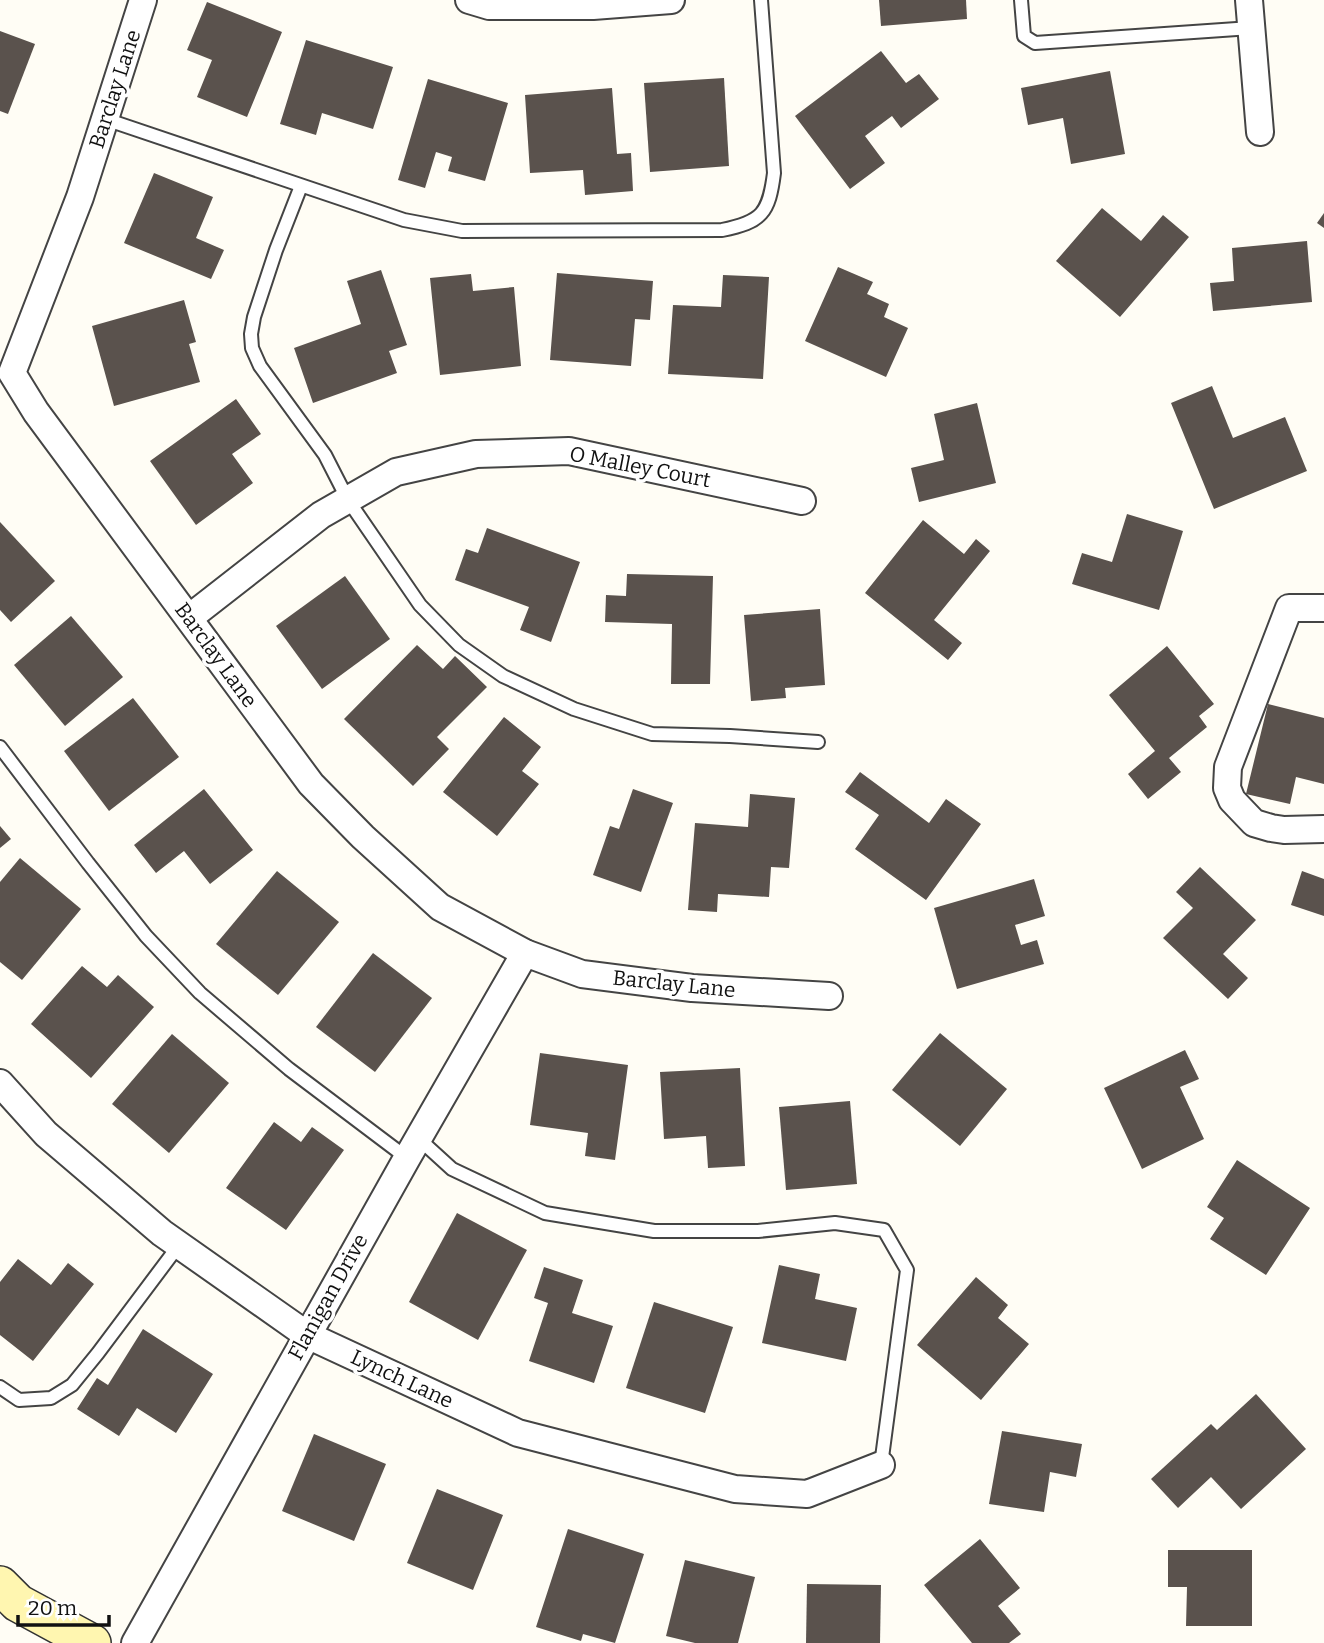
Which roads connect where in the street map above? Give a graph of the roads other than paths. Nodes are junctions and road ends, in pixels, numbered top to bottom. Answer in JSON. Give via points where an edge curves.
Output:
{"nodes":[{"id":1,"x":143,"y":0,"type":"edge"},
{"id":2,"x":469,"y":0,"type":"edge"},
{"id":3,"x":671,"y":0,"type":"edge"},
{"id":4,"x":761,"y":0,"type":"edge"},
{"id":5,"x":1021,"y":0,"type":"edge"},
{"id":6,"x":1249,"y":0,"type":"edge"},
{"id":7,"x":1251,"y":28,"type":"junction"},
{"id":8,"x":105,"y":119,"type":"junction"},
{"id":9,"x":1260,"y":132,"type":"dead end"},
{"id":10,"x":301,"y":186,"type":"junction"},
{"id":11,"x":348,"y":500,"type":"junction"},
{"id":12,"x":802,"y":501,"type":"dead end"},
{"id":13,"x":1324,"y":608,"type":"edge"},
{"id":14,"x":189,"y":618,"type":"junction"},
{"id":15,"x":818,"y":742,"type":"dead end"},
{"id":16,"x":0,"y":747,"type":"edge"},
{"id":17,"x":1324,"y":829,"type":"edge"},
{"id":18,"x":525,"y":953,"type":"junction"},
{"id":19,"x":830,"y":996,"type":"dead end"},
{"id":20,"x":0,"y":1083,"type":"edge"},
{"id":21,"x":413,"y":1148,"type":"junction"},
{"id":22,"x":179,"y":1245,"type":"junction"},
{"id":23,"x":307,"y":1335,"type":"junction"},
{"id":24,"x":0,"y":1387,"type":"edge"},
{"id":25,"x":881,"y":1465,"type":"joint"},
{"id":26,"x":0,"y":1585,"type":"edge"},
{"id":27,"x":92,"y":1643,"type":"edge"},
{"id":28,"x":135,"y":1643,"type":"edge"}],
"edges":[{"from":1,"to":8,"type":"street","name":"Barclay Lane"},
{"from":2,"to":3,"type":"street","via":[[489,6],[593,6]]},
{"from":4,"to":10,"type":"lane","via":[[774,173],[767,207],[743,225],[722,230],[462,231],[404,220]]},
{"from":5,"to":7,"type":"lane","via":[[1024,36],[1035,43]]},
{"from":6,"to":7,"type":"street"},
{"from":7,"to":9,"type":"street"},
{"from":8,"to":10,"type":"lane"},
{"from":8,"to":14,"type":"street","name":"Barclay Lane","via":[[12,373]]},
{"from":10,"to":11,"type":"lane","via":[[254,317],[252,348],[260,366],[325,455]]},
{"from":11,"to":12,"type":"street","name":"O Malley Court","via":[[396,472],[476,454],[569,451]]},
{"from":11,"to":14,"type":"street","name":"O Malley Court","via":[[321,515]]},
{"from":11,"to":15,"type":"lane","via":[[420,605],[459,645],[503,676],[574,709],[652,734]]},
{"from":13,"to":17,"type":"street","via":[[1289,608],[1228,767],[1227,788],[1254,823],[1283,830]]},
{"from":14,"to":18,"type":"street","name":"Barclay Lane","via":[[311,784],[363,837],[440,907]]},
{"from":16,"to":21,"type":"lane","via":[[146,936],[200,993],[289,1069]]},
{"from":18,"to":19,"type":"street","name":"Barclay Lane","via":[[582,974],[692,988]]},
{"from":18,"to":21,"type":"street","name":"Flanigan Drive"},
{"from":20,"to":22,"type":"street","name":"Lynch Lane","via":[[46,1135]]},
{"from":21,"to":23,"type":"street","name":"Flanigan Drive"},
{"from":21,"to":25,"type":"lane","via":[[545,1213],[654,1231],[758,1231],[835,1223],[884,1230],[907,1270]]},
{"from":22,"to":23,"type":"street","name":"Lynch Lane"},
{"from":22,"to":24,"type":"lane","via":[[72,1385],[51,1398],[19,1400]]},
{"from":23,"to":25,"type":"street","name":"Lynch Lane","via":[[518,1433],[734,1489],[807,1494]]},
{"from":23,"to":28,"type":"street","name":"Flanigan Drive"},
{"from":26,"to":27,"type":"main road","via":[[18,1603]]}]}
